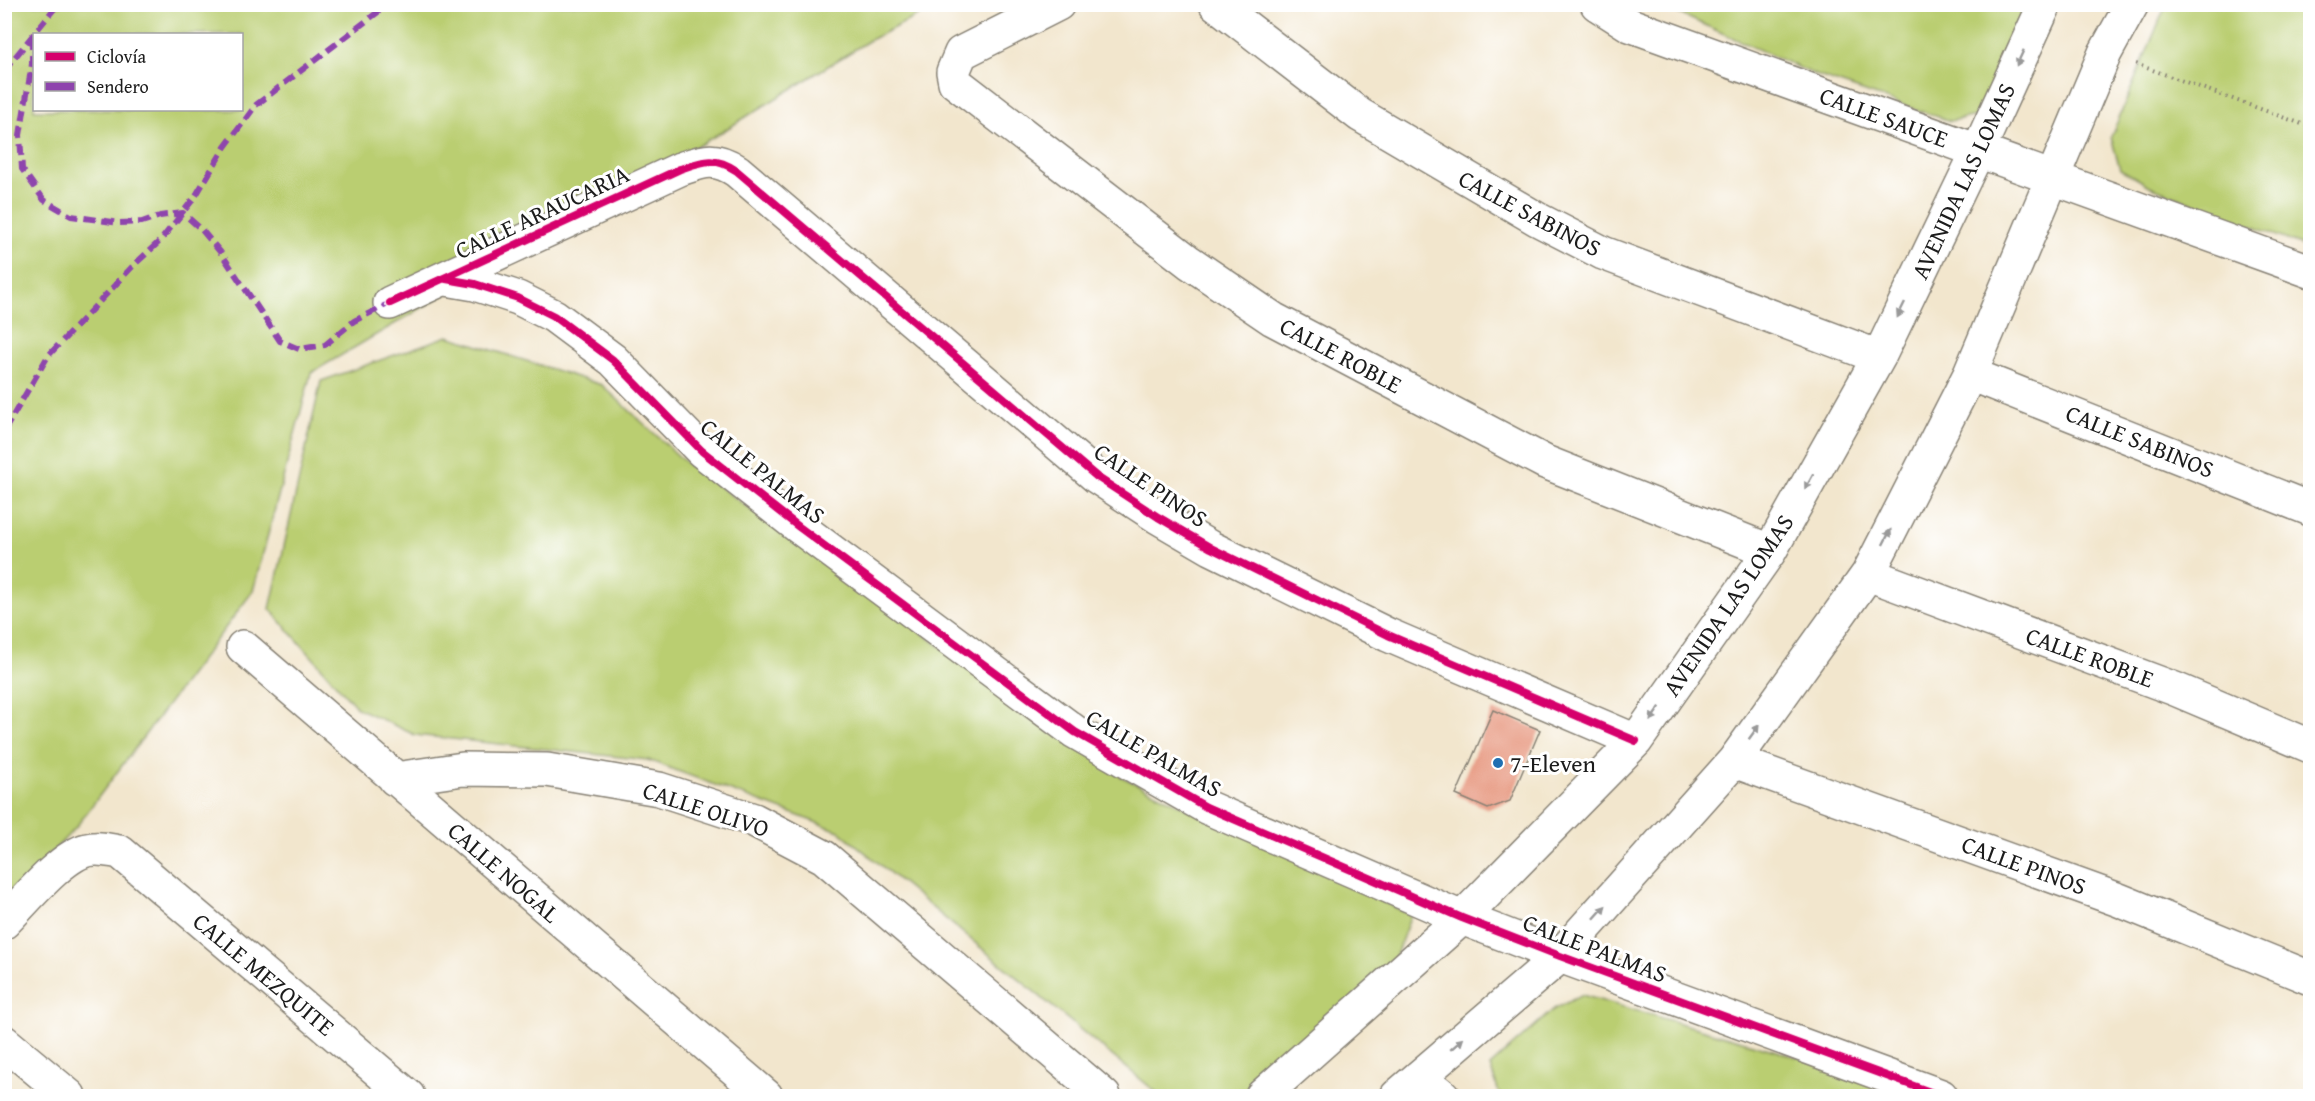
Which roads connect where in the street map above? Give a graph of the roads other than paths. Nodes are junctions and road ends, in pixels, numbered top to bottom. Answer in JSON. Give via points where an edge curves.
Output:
{"nodes":[{"id":1,"x":1058,"y":4,"type":"edge"},
{"id":2,"x":1216,"y":4,"type":"edge"},
{"id":3,"x":1597,"y":4,"type":"edge"},
{"id":4,"x":2045,"y":4,"type":"edge"},
{"id":5,"x":2132,"y":4,"type":"edge"},
{"id":6,"x":1978,"y":151,"type":"junction"},
{"id":7,"x":711,"y":160,"type":"joint"},
{"id":8,"x":2052,"y":176,"type":"junction"},
{"id":9,"x":2310,"y":271,"type":"edge"},
{"id":10,"x":446,"y":279,"type":"junction"},
{"id":11,"x":390,"y":303,"type":"dead end"},
{"id":12,"x":1879,"y":357,"type":"junction"},
{"id":13,"x":1971,"y":374,"type":"junction"},
{"id":14,"x":2310,"y":509,"type":"edge"},
{"id":15,"x":1770,"y":551,"type":"junction"},
{"id":16,"x":1868,"y":574,"type":"junction"},
{"id":17,"x":243,"y":647,"type":"dead end"},
{"id":18,"x":1636,"y":741,"type":"junction"},
{"id":19,"x":2310,"y":746,"type":"edge"},
{"id":20,"x":1734,"y":760,"type":"junction"},
{"id":21,"x":395,"y":779,"type":"junction"},
{"id":22,"x":1462,"y":918,"type":"junction"},
{"id":23,"x":4,"y":922,"type":"edge"},
{"id":24,"x":1560,"y":956,"type":"junction"},
{"id":25,"x":2310,"y":978,"type":"edge"},
{"id":26,"x":4,"y":1042,"type":"edge"},
{"id":27,"x":1420,"y":1090,"type":"edge"},
{"id":28,"x":69,"y":1096,"type":"edge"},
{"id":29,"x":408,"y":1096,"type":"edge"},
{"id":30,"x":766,"y":1096,"type":"edge"},
{"id":31,"x":1104,"y":1096,"type":"edge"},
{"id":32,"x":1262,"y":1096,"type":"edge"},
{"id":33,"x":1941,"y":1096,"type":"edge"}],
"edges":[{"from":1,"to":15,"type":"street","name":"CALLE ROBLE","via":[[961,53],[953,72],[955,82],[1189,262],[1272,319],[1545,462]]},
{"from":2,"to":12,"type":"street","name":"CALLE SABINOS","via":[[1360,115],[1537,219],[1603,253]]},
{"from":3,"to":6,"type":"street","name":"CALLE SAUCE","via":[[1630,25]]},
{"from":4,"to":6,"type":"street","name":"AVENIDA LAS LOMAS","one_way":true},
{"from":5,"to":8,"type":"street","via":[[2105,53]]},
{"from":6,"to":8,"type":"street","name":"CALLE SAUCE"},
{"from":6,"to":12,"type":"street","name":"AVENIDA LAS LOMAS","one_way":true},
{"from":7,"to":10,"type":"street","name":"CALLE ARAUCARIA","via":[[680,169]]},
{"from":7,"to":18,"type":"street","name":"CALLE PINOS","via":[[737,171],[1097,477],[1158,517],[1211,548],[1388,635]]},
{"from":8,"to":9,"type":"street","name":"CALLE SAUCE"},
{"from":8,"to":13,"type":"street"},
{"from":10,"to":11,"type":"street","name":"CALLE ARAUCARIA"},
{"from":10,"to":22,"type":"street","name":"CALLE PALMAS","via":[[518,298],[584,337],[613,360],[702,451],[1075,732],[1206,807]]},
{"from":12,"to":15,"type":"street","name":"AVENIDA LAS LOMAS","one_way":true},
{"from":13,"to":14,"type":"street","name":"CALLE SABINOS"},
{"from":16,"to":13,"type":"street","one_way":true},
{"from":15,"to":18,"type":"street","name":"AVENIDA LAS LOMAS","one_way":true},
{"from":16,"to":19,"type":"street","name":"CALLE ROBLE","via":[[2175,689]]},
{"from":20,"to":16,"type":"street","one_way":true},
{"from":17,"to":21,"type":"street","name":"CALLE NOGAL"},
{"from":18,"to":22,"type":"street","name":"AVENIDA LAS LOMAS"},
{"from":24,"to":20,"type":"street","one_way":true},
{"from":20,"to":25,"type":"street","name":"CALLE PINOS","via":[[2119,900]]},
{"from":21,"to":30,"type":"street","name":"CALLE NOGAL"},
{"from":21,"to":31,"type":"street","name":"CALLE OLIVO","via":[[463,769],[547,770],[659,789],[754,820],[824,857]]},
{"from":22,"to":24,"type":"street","name":"CALLE PALMAS"},
{"from":22,"to":32,"type":"street","name":"AVENIDA LAS LOMAS"},
{"from":23,"to":29,"type":"street","name":"CALLE MEZQUITE","via":[[69,858],[101,848],[120,852]]},
{"from":27,"to":24,"type":"street","one_way":true},
{"from":24,"to":33,"type":"street","name":"CALLE PALMAS"},
{"from":26,"to":28,"type":"street"}]}
